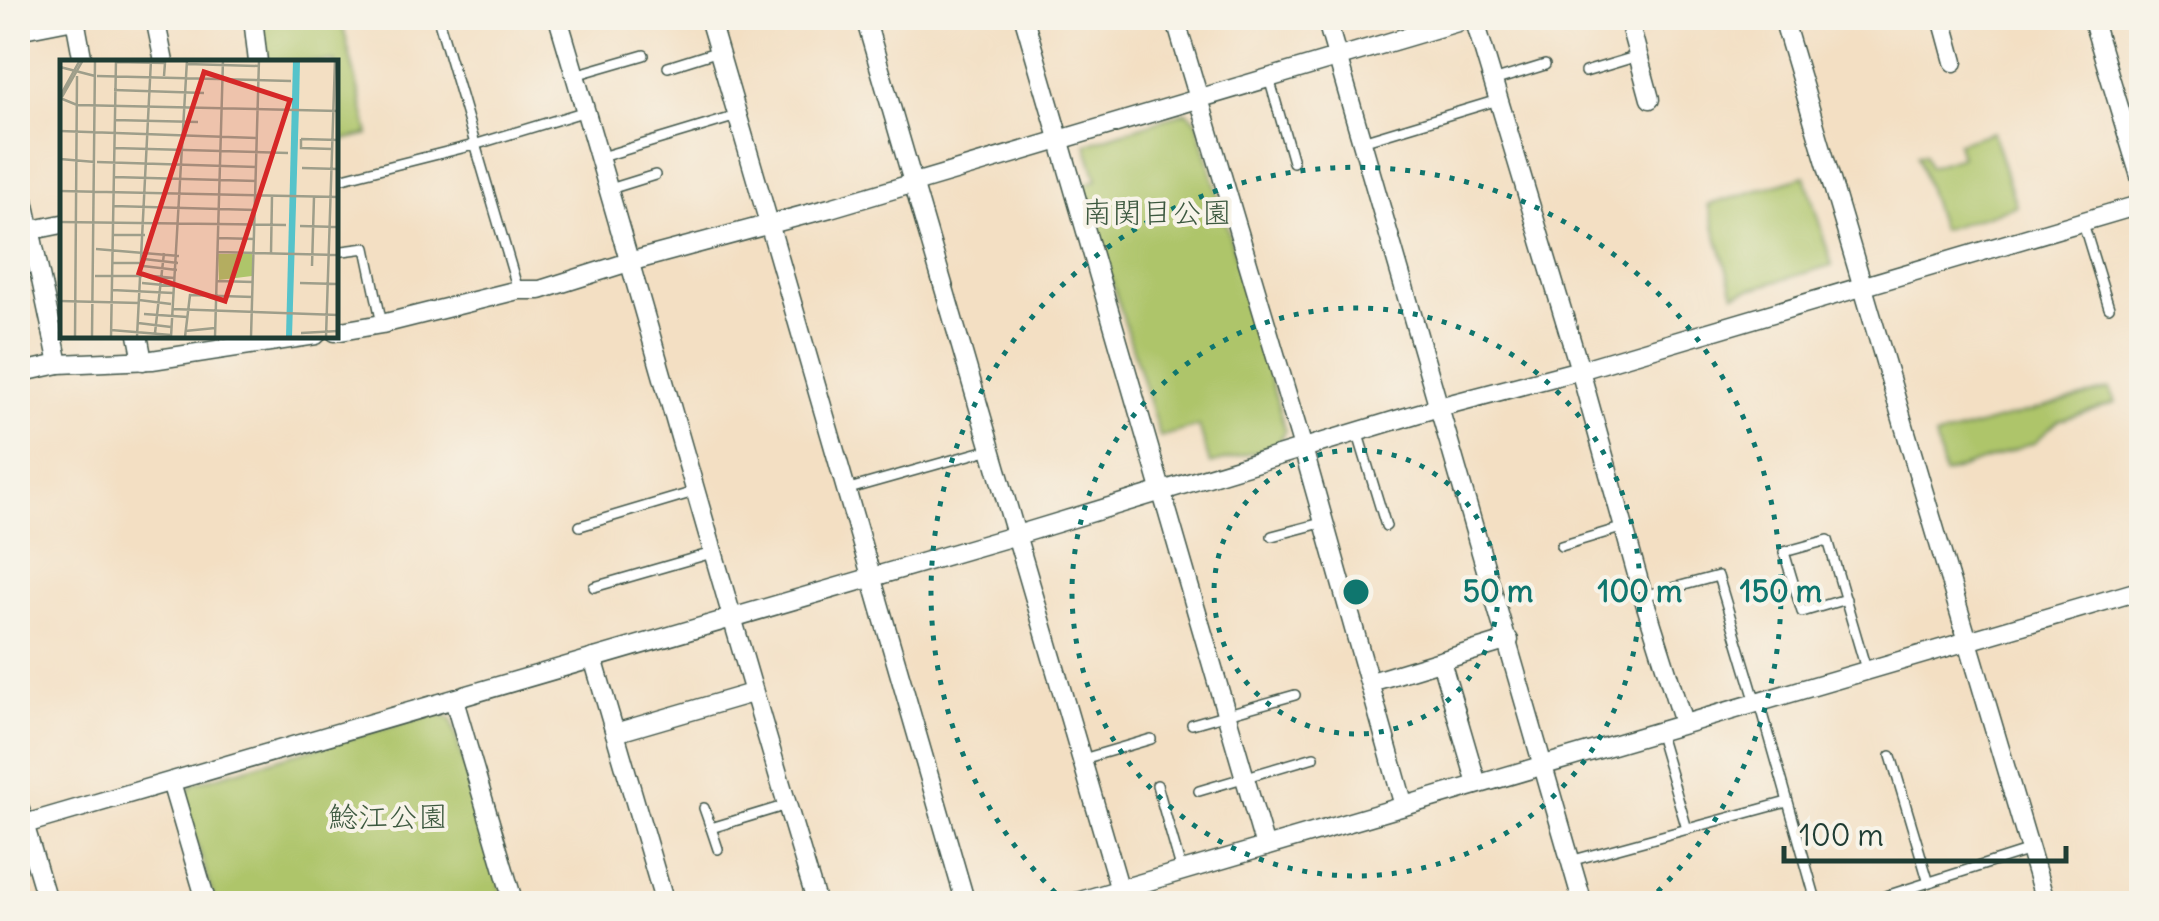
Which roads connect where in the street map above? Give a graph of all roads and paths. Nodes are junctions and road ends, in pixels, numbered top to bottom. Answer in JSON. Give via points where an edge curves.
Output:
{"nodes":[{"id":1,"x":77,"y":18,"type":"edge"},
{"id":2,"x":154,"y":18,"type":"edge"},
{"id":3,"x":253,"y":18,"type":"edge"},
{"id":4,"x":438,"y":18,"type":"edge"},
{"id":5,"x":558,"y":18,"type":"edge"},
{"id":6,"x":709,"y":18,"type":"edge"},
{"id":7,"x":865,"y":18,"type":"edge"},
{"id":8,"x":1024,"y":18,"type":"edge"},
{"id":9,"x":1176,"y":18,"type":"edge"},
{"id":10,"x":1326,"y":18,"type":"edge"},
{"id":11,"x":1472,"y":18,"type":"edge"},
{"id":12,"x":1628,"y":18,"type":"edge"},
{"id":13,"x":1784,"y":18,"type":"edge"},
{"id":14,"x":1942,"y":18,"type":"edge"},
{"id":15,"x":2092,"y":18,"type":"edge"},
{"id":16,"x":18,"y":30,"type":"edge"},
{"id":17,"x":719,"y":51,"type":"junction"},
{"id":18,"x":644,"y":55,"type":"dead end"},
{"id":19,"x":1638,"y":56,"type":"junction"},
{"id":20,"x":1338,"y":57,"type":"junction"},
{"id":21,"x":84,"y":60,"type":"edge"},
{"id":22,"x":164,"y":60,"type":"edge"},
{"id":23,"x":258,"y":60,"type":"edge"},
{"id":24,"x":1954,"y":62,"type":"dead end"},
{"id":25,"x":1545,"y":64,"type":"dead end"},
{"id":26,"x":668,"y":67,"type":"dead end"},
{"id":27,"x":1586,"y":72,"type":"dead end"},
{"id":28,"x":575,"y":75,"type":"junction"},
{"id":29,"x":1268,"y":78,"type":"junction"},
{"id":30,"x":1493,"y":81,"type":"junction"},
{"id":31,"x":1199,"y":99,"type":"junction"},
{"id":32,"x":1650,"y":99,"type":"dead end"},
{"id":33,"x":1498,"y":100,"type":"junction"},
{"id":34,"x":586,"y":112,"type":"junction"},
{"id":35,"x":739,"y":115,"type":"junction"},
{"id":36,"x":1060,"y":139,"type":"junction"},
{"id":37,"x":1362,"y":141,"type":"junction"},
{"id":38,"x":474,"y":144,"type":"junction"},
{"id":39,"x":601,"y":157,"type":"junction"},
{"id":40,"x":1293,"y":162,"type":"dead end"},
{"id":41,"x":18,"y":172,"type":"edge"},
{"id":42,"x":655,"y":175,"type":"dead end"},
{"id":43,"x":338,"y":179,"type":"edge"},
{"id":44,"x":2142,"y":183,"type":"edge"},
{"id":45,"x":913,"y":184,"type":"junction"},
{"id":46,"x":610,"y":189,"type":"junction"},
{"id":47,"x":2142,"y":204,"type":"edge"},
{"id":48,"x":2083,"y":223,"type":"junction"},
{"id":49,"x":60,"y":224,"type":"edge"},
{"id":50,"x":767,"y":226,"type":"junction"},
{"id":51,"x":23,"y":232,"type":"edge"},
{"id":52,"x":364,"y":235,"type":"dead end"},
{"id":53,"x":366,"y":248,"type":"junction"},
{"id":54,"x":338,"y":252,"type":"edge"},
{"id":55,"x":629,"y":262,"type":"junction"},
{"id":56,"x":1862,"y":285,"type":"junction"},
{"id":57,"x":518,"y":290,"type":"junction"},
{"id":58,"x":2108,"y":308,"type":"dead end"},
{"id":59,"x":382,"y":324,"type":"junction"},
{"id":60,"x":338,"y":331,"type":"edge"},
{"id":61,"x":139,"y":338,"type":"edge"},
{"id":62,"x":277,"y":338,"type":"edge"},
{"id":63,"x":223,"y":342,"type":"edge"},
{"id":64,"x":143,"y":361,"type":"junction"},
{"id":65,"x":59,"y":364,"type":"junction"},
{"id":66,"x":1580,"y":370,"type":"junction"},
{"id":67,"x":18,"y":373,"type":"edge"},
{"id":68,"x":1439,"y":406,"type":"junction"},
{"id":69,"x":1357,"y":432,"type":"junction"},
{"id":70,"x":992,"y":448,"type":"junction"},
{"id":71,"x":1304,"y":448,"type":"junction"},
{"id":72,"x":849,"y":490,"type":"junction"},
{"id":73,"x":1161,"y":491,"type":"junction"},
{"id":74,"x":694,"y":492,"type":"junction"},
{"id":75,"x":1325,"y":522,"type":"junction"},
{"id":76,"x":580,"y":526,"type":"dead end"},
{"id":77,"x":1386,"y":526,"type":"dead end"},
{"id":78,"x":1624,"y":527,"type":"junction"},
{"id":79,"x":1016,"y":534,"type":"junction"},
{"id":80,"x":1272,"y":536,"type":"dead end"},
{"id":81,"x":1561,"y":546,"type":"dead end"},
{"id":82,"x":712,"y":553,"type":"junction"},
{"id":83,"x":873,"y":574,"type":"junction"},
{"id":84,"x":594,"y":588,"type":"dead end"},
{"id":85,"x":2142,"y":590,"type":"edge"},
{"id":86,"x":1643,"y":596,"type":"junction"},
{"id":87,"x":1846,"y":599,"type":"junction"},
{"id":88,"x":731,"y":617,"type":"junction"},
{"id":89,"x":1509,"y":640,"type":"junction"},
{"id":90,"x":1968,"y":641,"type":"junction"},
{"id":91,"x":593,"y":658,"type":"junction"},
{"id":92,"x":1441,"y":661,"type":"junction"},
{"id":93,"x":1866,"y":669,"type":"junction"},
{"id":94,"x":1371,"y":682,"type":"junction"},
{"id":95,"x":752,"y":694,"type":"junction"},
{"id":96,"x":1295,"y":695,"type":"dead end"},
{"id":97,"x":454,"y":700,"type":"junction"},
{"id":98,"x":1758,"y":703,"type":"junction"},
{"id":99,"x":1228,"y":714,"type":"junction"},
{"id":100,"x":1683,"y":723,"type":"junction"},
{"id":101,"x":1192,"y":724,"type":"dead end"},
{"id":102,"x":1658,"y":731,"type":"junction"},
{"id":103,"x":615,"y":733,"type":"junction"},
{"id":104,"x":1151,"y":739,"type":"dead end"},
{"id":105,"x":1891,"y":756,"type":"dead end"},
{"id":106,"x":1314,"y":757,"type":"dead end"},
{"id":107,"x":1083,"y":758,"type":"junction"},
{"id":108,"x":1545,"y":764,"type":"junction"},
{"id":109,"x":1245,"y":777,"type":"junction"},
{"id":110,"x":171,"y":782,"type":"junction"},
{"id":111,"x":1477,"y":784,"type":"junction"},
{"id":112,"x":1157,"y":785,"type":"dead end"},
{"id":113,"x":1199,"y":791,"type":"dead end"},
{"id":114,"x":1787,"y":802,"type":"junction"},
{"id":115,"x":18,"y":803,"type":"edge"},
{"id":116,"x":787,"y":805,"type":"junction"},
{"id":117,"x":1404,"y":806,"type":"junction"},
{"id":118,"x":704,"y":808,"type":"dead end"},
{"id":119,"x":21,"y":825,"type":"edge"},
{"id":120,"x":711,"y":828,"type":"junction"},
{"id":121,"x":1686,"y":829,"type":"junction"},
{"id":122,"x":1266,"y":846,"type":"junction"},
{"id":123,"x":718,"y":849,"type":"dead end"},
{"id":124,"x":2030,"y":850,"type":"junction"},
{"id":125,"x":1570,"y":862,"type":"junction"},
{"id":126,"x":1182,"y":872,"type":"junction"},
{"id":127,"x":1928,"y":880,"type":"junction"},
{"id":128,"x":1122,"y":897,"type":"edge"},
{"id":129,"x":48,"y":904,"type":"edge"},
{"id":130,"x":207,"y":904,"type":"edge"},
{"id":131,"x":514,"y":904,"type":"edge"},
{"id":132,"x":665,"y":904,"type":"edge"},
{"id":133,"x":817,"y":904,"type":"edge"},
{"id":134,"x":966,"y":904,"type":"edge"},
{"id":135,"x":1070,"y":904,"type":"edge"},
{"id":136,"x":1583,"y":904,"type":"edge"},
{"id":137,"x":1817,"y":904,"type":"edge"},
{"id":138,"x":1861,"y":904,"type":"edge"},
{"id":139,"x":2046,"y":904,"type":"edge"}],
"edges":[{"from":1,"to":16,"type":"street"},
{"from":1,"to":21,"type":"street"},
{"from":2,"to":22,"type":"street"},
{"from":3,"to":23,"type":"street"},
{"from":4,"to":38,"type":"lane"},
{"from":5,"to":28,"type":"street"},
{"from":6,"to":17,"type":"street"},
{"from":7,"to":45,"type":"street"},
{"from":8,"to":36,"type":"street"},
{"from":9,"to":31,"type":"street"},
{"from":10,"to":20,"type":"street"},
{"from":11,"to":20,"type":"street"},
{"from":11,"to":30,"type":"street"},
{"from":12,"to":19,"type":"street"},
{"from":13,"to":56,"type":"street"},
{"from":14,"to":24,"type":"street"},
{"from":15,"to":44,"type":"street"},
{"from":17,"to":26,"type":"lane"},
{"from":17,"to":35,"type":"street"},
{"from":18,"to":28,"type":"lane"},
{"from":19,"to":27,"type":"lane"},
{"from":19,"to":32,"type":"street"},
{"from":20,"to":29,"type":"street"},
{"from":20,"to":37,"type":"street"},
{"from":25,"to":30,"type":"lane"},
{"from":28,"to":34,"type":"street"},
{"from":29,"to":31,"type":"street"},
{"from":29,"to":40,"type":"lane"},
{"from":30,"to":33,"type":"street"},
{"from":31,"to":36,"type":"street"},
{"from":31,"to":71,"type":"street"},
{"from":33,"to":37,"type":"lane"},
{"from":33,"to":66,"type":"street"},
{"from":34,"to":38,"type":"lane"},
{"from":34,"to":39,"type":"street"},
{"from":35,"to":39,"type":"lane"},
{"from":35,"to":50,"type":"street"},
{"from":36,"to":45,"type":"street"},
{"from":36,"to":73,"type":"street"},
{"from":37,"to":68,"type":"street"},
{"from":38,"to":43,"type":"lane"},
{"from":38,"to":57,"type":"lane"},
{"from":39,"to":46,"type":"street"},
{"from":41,"to":51,"type":"street"},
{"from":42,"to":46,"type":"lane"},
{"from":45,"to":50,"type":"street"},
{"from":45,"to":70,"type":"street"},
{"from":46,"to":55,"type":"street"},
{"from":47,"to":48,"type":"street"},
{"from":48,"to":56,"type":"street"},
{"from":48,"to":58,"type":"lane"},
{"from":49,"to":51,"type":"street"},
{"from":50,"to":55,"type":"street"},
{"from":50,"to":72,"type":"street"},
{"from":51,"to":65,"type":"street"},
{"from":52,"to":53,"type":"lane"},
{"from":53,"to":54,"type":"lane"},
{"from":53,"to":59,"type":"lane"},
{"from":55,"to":57,"type":"street","via":[[540,290]]},
{"from":55,"to":74,"type":"street"},
{"from":56,"to":66,"type":"street"},
{"from":56,"to":90,"type":"street"},
{"from":57,"to":59,"type":"street"},
{"from":59,"to":60,"type":"street"},
{"from":61,"to":64,"type":"street"},
{"from":62,"to":63,"type":"street"},
{"from":63,"to":64,"type":"street"},
{"from":64,"to":65,"type":"street"},
{"from":65,"to":67,"type":"street"},
{"from":66,"to":68,"type":"street"},
{"from":66,"to":78,"type":"street"},
{"from":68,"to":69,"type":"street"},
{"from":68,"to":89,"type":"street"},
{"from":69,"to":71,"type":"street"},
{"from":69,"to":77,"type":"lane"},
{"from":70,"to":72,"type":"lane"},
{"from":70,"to":79,"type":"street"},
{"from":71,"to":73,"type":"street"},
{"from":71,"to":75,"type":"street"},
{"from":72,"to":83,"type":"street"},
{"from":73,"to":79,"type":"street"},
{"from":73,"to":99,"type":"street"},
{"from":74,"to":76,"type":"lane"},
{"from":74,"to":82,"type":"street"},
{"from":75,"to":80,"type":"lane"},
{"from":75,"to":94,"type":"street"},
{"from":78,"to":81,"type":"lane"},
{"from":78,"to":86,"type":"street"},
{"from":79,"to":83,"type":"street"},
{"from":79,"to":107,"type":"street"},
{"from":82,"to":84,"type":"lane"},
{"from":82,"to":88,"type":"street"},
{"from":83,"to":88,"type":"street"},
{"from":83,"to":134,"type":"street"},
{"from":85,"to":90,"type":"street"},
{"from":86,"to":98,"type":"lane","via":[[1718,576]]},
{"from":86,"to":100,"type":"street"},
{"from":87,"to":87,"type":"lane","via":[[1828,540],[1784,552],[1802,612]]},
{"from":87,"to":93,"type":"lane"},
{"from":88,"to":91,"type":"street"},
{"from":88,"to":95,"type":"street"},
{"from":89,"to":92,"type":"street"},
{"from":89,"to":108,"type":"street"},
{"from":90,"to":93,"type":"street"},
{"from":90,"to":124,"type":"street"},
{"from":91,"to":97,"type":"street"},
{"from":91,"to":103,"type":"street"},
{"from":92,"to":94,"type":"street"},
{"from":92,"to":111,"type":"street"},
{"from":93,"to":98,"type":"street"},
{"from":94,"to":117,"type":"street"},
{"from":95,"to":103,"type":"street"},
{"from":95,"to":116,"type":"street"},
{"from":96,"to":99,"type":"lane"},
{"from":97,"to":110,"type":"street"},
{"from":97,"to":131,"type":"street"},
{"from":98,"to":100,"type":"street"},
{"from":98,"to":114,"type":"lane"},
{"from":99,"to":101,"type":"lane"},
{"from":99,"to":109,"type":"street"},
{"from":100,"to":102,"type":"street"},
{"from":102,"to":108,"type":"street"},
{"from":102,"to":121,"type":"lane"},
{"from":103,"to":132,"type":"street"},
{"from":104,"to":107,"type":"lane"},
{"from":105,"to":127,"type":"lane"},
{"from":106,"to":109,"type":"lane"},
{"from":107,"to":128,"type":"street"},
{"from":108,"to":111,"type":"street"},
{"from":108,"to":125,"type":"street"},
{"from":109,"to":113,"type":"lane"},
{"from":109,"to":122,"type":"street"},
{"from":110,"to":119,"type":"street"},
{"from":110,"to":130,"type":"street"},
{"from":111,"to":117,"type":"street"},
{"from":112,"to":126,"type":"lane"},
{"from":114,"to":121,"type":"lane"},
{"from":114,"to":137,"type":"lane"},
{"from":115,"to":119,"type":"street"},
{"from":116,"to":120,"type":"lane"},
{"from":116,"to":133,"type":"street"},
{"from":117,"to":122,"type":"street"},
{"from":118,"to":120,"type":"lane"},
{"from":119,"to":129,"type":"street"},
{"from":120,"to":123,"type":"lane"},
{"from":121,"to":125,"type":"lane"},
{"from":122,"to":126,"type":"street"},
{"from":124,"to":127,"type":"lane"},
{"from":124,"to":139,"type":"street"},
{"from":125,"to":136,"type":"street"},
{"from":126,"to":128,"type":"street"},
{"from":127,"to":138,"type":"lane"},
{"from":128,"to":135,"type":"street"}]}
